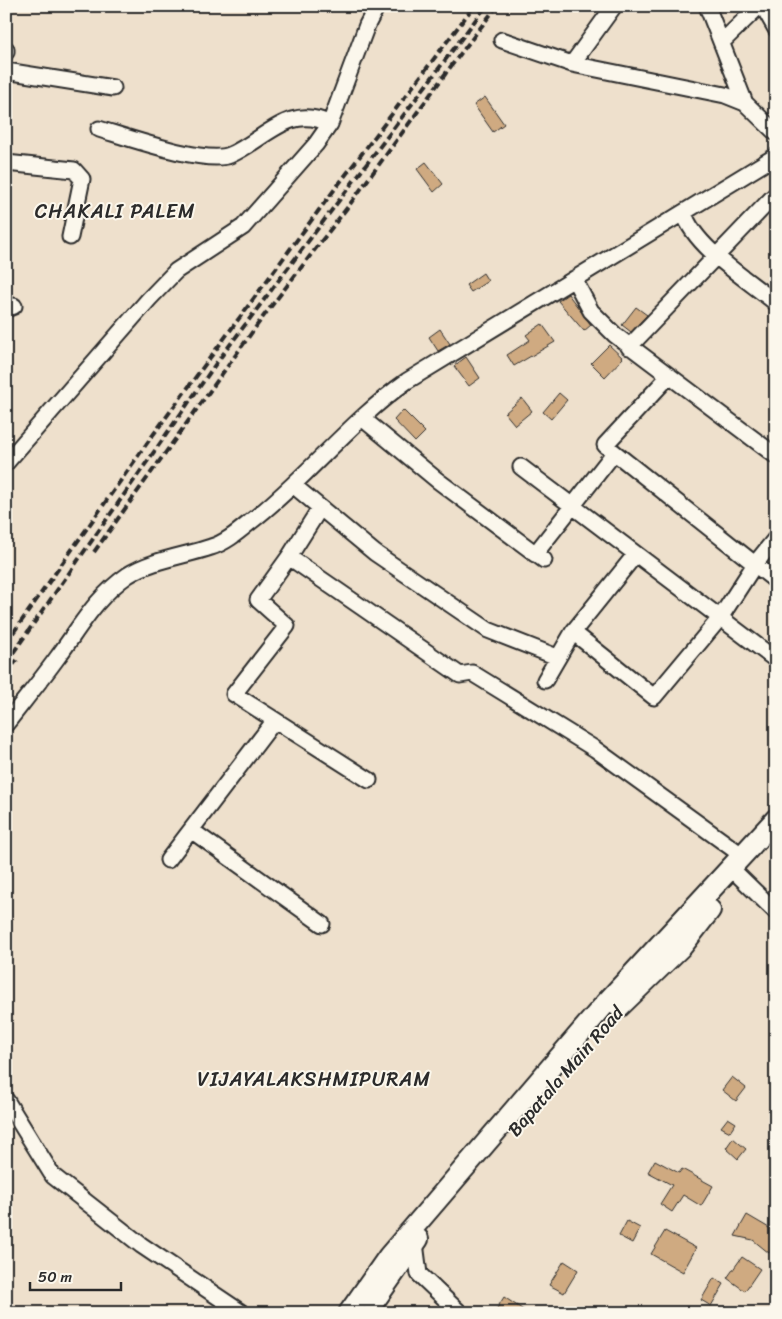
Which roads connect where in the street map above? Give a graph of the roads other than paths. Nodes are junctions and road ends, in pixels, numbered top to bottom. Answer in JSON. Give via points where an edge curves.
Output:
{"nodes":[{"id":1,"x":377,"y":6,"type":"edge"},
{"id":2,"x":614,"y":6,"type":"edge"},
{"id":3,"x":707,"y":6,"type":"edge"},
{"id":4,"x":759,"y":6,"type":"edge"},
{"id":5,"x":763,"y":6,"type":"edge"},
{"id":6,"x":776,"y":29,"type":"edge"},
{"id":7,"x":502,"y":40,"type":"dead end"},
{"id":8,"x":722,"y":42,"type":"junction"},
{"id":9,"x":572,"y":64,"type":"junction"},
{"id":10,"x":6,"y":71,"type":"edge"},
{"id":11,"x":113,"y":88,"type":"dead end"},
{"id":12,"x":746,"y":103,"type":"junction"},
{"id":13,"x":330,"y":124,"type":"junction"},
{"id":14,"x":99,"y":129,"type":"dead end"},
{"id":15,"x":776,"y":133,"type":"edge"},
{"id":16,"x":776,"y":156,"type":"edge"},
{"id":17,"x":6,"y":163,"type":"edge"},
{"id":18,"x":773,"y":197,"type":"dead end"},
{"id":19,"x":684,"y":212,"type":"junction"},
{"id":20,"x":70,"y":237,"type":"dead end"},
{"id":21,"x":717,"y":255,"type":"junction"},
{"id":22,"x":574,"y":279,"type":"junction"},
{"id":23,"x":776,"y":303,"type":"edge"},
{"id":24,"x":629,"y":347,"type":"junction"},
{"id":25,"x":669,"y":376,"type":"junction"},
{"id":26,"x":362,"y":418,"type":"junction"},
{"id":27,"x":614,"y":453,"type":"junction"},
{"id":28,"x":8,"y":456,"type":"edge"},
{"id":29,"x":776,"y":456,"type":"edge"},
{"id":30,"x":521,"y":466,"type":"dead end"},
{"id":31,"x":293,"y":485,"type":"junction"},
{"id":32,"x":573,"y":506,"type":"junction"},
{"id":33,"x":320,"y":508,"type":"junction"},
{"id":34,"x":776,"y":538,"type":"edge"},
{"id":35,"x":635,"y":555,"type":"junction"},
{"id":36,"x":289,"y":557,"type":"junction"},
{"id":37,"x":755,"y":564,"type":"junction"},
{"id":38,"x":776,"y":581,"type":"edge"},
{"id":39,"x":720,"y":618,"type":"junction"},
{"id":40,"x":573,"y":632,"type":"junction"},
{"id":41,"x":557,"y":657,"type":"junction"},
{"id":42,"x":776,"y":660,"type":"edge"},
{"id":43,"x":545,"y":680,"type":"dead end"},
{"id":44,"x":275,"y":720,"type":"junction"},
{"id":45,"x":6,"y":724,"type":"edge"},
{"id":46,"x":369,"y":780,"type":"dead end"},
{"id":47,"x":771,"y":826,"type":"edge"},
{"id":48,"x":191,"y":830,"type":"junction"},
{"id":49,"x":168,"y":860,"type":"dead end"},
{"id":50,"x":737,"y":867,"type":"junction"},
{"id":51,"x":776,"y":912,"type":"edge"},
{"id":52,"x":322,"y":924,"type":"dead end"},
{"id":53,"x":6,"y":1100,"type":"edge"},
{"id":54,"x":415,"y":1243,"type":"junction"},
{"id":55,"x":242,"y":1313,"type":"edge"},
{"id":56,"x":349,"y":1313,"type":"edge"},
{"id":57,"x":366,"y":1313,"type":"edge"},
{"id":58,"x":460,"y":1313,"type":"edge"}],
"edges":[{"from":1,"to":13,"type":"street"},
{"from":2,"to":9,"type":"street"},
{"from":3,"to":8,"type":"street"},
{"from":4,"to":8,"type":"street"},
{"from":5,"to":6,"type":"street"},
{"from":7,"to":9,"type":"street"},
{"from":8,"to":12,"type":"street"},
{"from":9,"to":12,"type":"street","via":[[701,90]]},
{"from":10,"to":11,"type":"street"},
{"from":12,"to":15,"type":"street"},
{"from":13,"to":14,"type":"street","via":[[317,117],[290,119],[228,156],[189,155]]},
{"from":13,"to":28,"type":"street","via":[[243,226],[176,271]]},
{"from":16,"to":19,"type":"street"},
{"from":17,"to":20,"type":"street","via":[[74,170],[82,179]]},
{"from":18,"to":21,"type":"street"},
{"from":19,"to":21,"type":"street","via":[[688,226]]},
{"from":19,"to":22,"type":"street"},
{"from":21,"to":23,"type":"street"},
{"from":21,"to":24,"type":"street"},
{"from":22,"to":24,"type":"street","via":[[591,311]]},
{"from":22,"to":26,"type":"street","via":[[407,381],[381,399]]},
{"from":24,"to":25,"type":"street"},
{"from":25,"to":27,"type":"street","via":[[605,445]]},
{"from":25,"to":29,"type":"street"},
{"from":26,"to":31,"type":"street"},
{"from":26,"to":32,"type":"street","via":[[540,557]]},
{"from":27,"to":32,"type":"street"},
{"from":27,"to":37,"type":"street"},
{"from":30,"to":32,"type":"street"},
{"from":31,"to":33,"type":"street"},
{"from":31,"to":45,"type":"street","via":[[235,534],[212,547],[130,574],[97,600]]},
{"from":32,"to":35,"type":"street"},
{"from":33,"to":36,"type":"street"},
{"from":33,"to":41,"type":"street","via":[[375,553],[488,630]]},
{"from":34,"to":37,"type":"street"},
{"from":35,"to":39,"type":"street"},
{"from":35,"to":40,"type":"street"},
{"from":36,"to":44,"type":"street","via":[[258,600],[287,626],[234,694]]},
{"from":36,"to":50,"type":"street","via":[[460,675],[472,672],[595,749]]},
{"from":37,"to":38,"type":"street"},
{"from":37,"to":39,"type":"street"},
{"from":39,"to":40,"type":"street","via":[[654,697]]},
{"from":39,"to":42,"type":"street"},
{"from":40,"to":41,"type":"street"},
{"from":41,"to":43,"type":"street"},
{"from":44,"to":46,"type":"street"},
{"from":44,"to":48,"type":"street"},
{"from":47,"to":50,"type":"main road","name":"Bapatala Main Road"},
{"from":48,"to":49,"type":"street"},
{"from":48,"to":52,"type":"street"},
{"from":50,"to":51,"type":"street"},
{"from":50,"to":54,"type":"main road","name":"Bapatala Main Road","via":[[683,944],[618,1007]]},
{"from":50,"to":56,"type":"main road","name":"Bapatala Main Road","via":[[615,992],[389,1256]]},
{"from":53,"to":55,"type":"street","via":[[53,1176],[141,1244]]},
{"from":54,"to":57,"type":"main road","name":"Bapatala Main Road"},
{"from":54,"to":58,"type":"street","via":[[419,1274]]}]}
